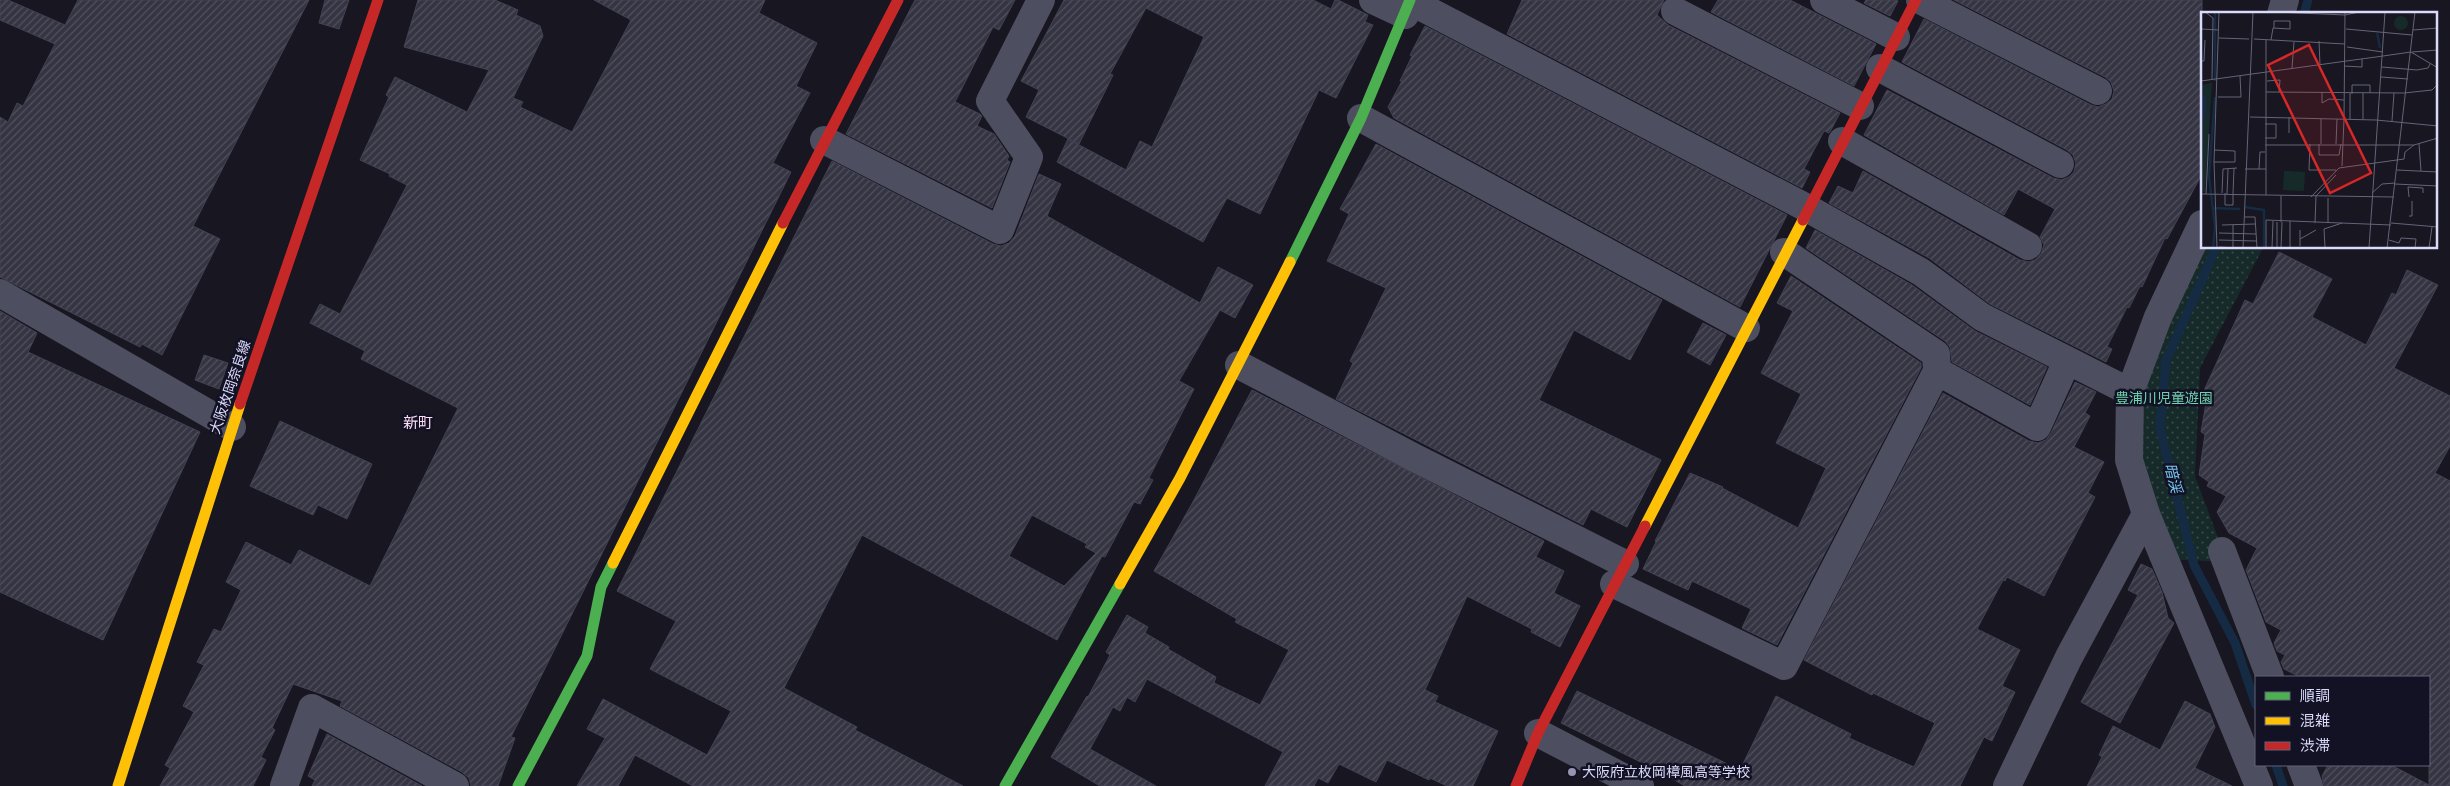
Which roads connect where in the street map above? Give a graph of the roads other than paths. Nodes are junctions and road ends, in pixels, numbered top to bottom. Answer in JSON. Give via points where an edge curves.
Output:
{"nodes":[{"id":1,"x":378,"y":0,"type":"edge"},
{"id":2,"x":898,"y":0,"type":"edge"},
{"id":3,"x":1041,"y":0,"type":"edge"},
{"id":4,"x":1373,"y":0,"type":"edge"},
{"id":5,"x":1824,"y":0,"type":"edge"},
{"id":6,"x":1916,"y":0,"type":"edge"},
{"id":7,"x":1920,"y":0,"type":"edge"},
{"id":8,"x":1408,"y":5,"type":"edge"},
{"id":9,"x":1674,"y":11,"type":"dead end"},
{"id":10,"x":1896,"y":37,"type":"junction"},
{"id":11,"x":1880,"y":68,"type":"junction"},
{"id":12,"x":2098,"y":91,"type":"dead end"},
{"id":13,"x":1860,"y":106,"type":"junction"},
{"id":14,"x":1361,"y":118,"type":"junction"},
{"id":15,"x":824,"y":140,"type":"junction"},
{"id":16,"x":1842,"y":141,"type":"junction"},
{"id":17,"x":2060,"y":164,"type":"dead end"},
{"id":18,"x":1807,"y":208,"type":"junction"},
{"id":19,"x":2201,"y":226,"type":"edge"},
{"id":20,"x":2028,"y":246,"type":"dead end"},
{"id":21,"x":1784,"y":252,"type":"junction"},
{"id":22,"x":0,"y":294,"type":"edge"},
{"id":23,"x":1746,"y":328,"type":"junction"},
{"id":24,"x":2067,"y":361,"type":"junction"},
{"id":25,"x":1239,"y":365,"type":"junction"},
{"id":26,"x":1937,"y":371,"type":"junction"},
{"id":27,"x":2130,"y":392,"type":"junction"},
{"id":28,"x":232,"y":427,"type":"junction"},
{"id":29,"x":2146,"y":514,"type":"junction"},
{"id":30,"x":2222,"y":550,"type":"dead end"},
{"id":31,"x":1620,"y":574,"type":"junction"},
{"id":32,"x":2270,"y":676,"type":"edge"},
{"id":33,"x":1538,"y":733,"type":"junction"},
{"id":34,"x":2301,"y":766,"type":"edge"},
{"id":35,"x":118,"y":786,"type":"edge"},
{"id":36,"x":284,"y":786,"type":"edge"},
{"id":37,"x":455,"y":786,"type":"edge"},
{"id":38,"x":518,"y":786,"type":"edge"},
{"id":39,"x":1005,"y":786,"type":"edge"},
{"id":40,"x":1516,"y":786,"type":"edge"},
{"id":41,"x":1640,"y":786,"type":"edge"},
{"id":42,"x":2007,"y":786,"type":"edge"},
{"id":43,"x":2259,"y":786,"type":"edge"},
{"id":44,"x":2309,"y":786,"type":"edge"}],
"edges":[{"from":1,"to":28,"type":"street","name":"大阪枚岡奈良線"},
{"from":2,"to":15,"type":"street"},
{"from":3,"to":15,"type":"street","via":[[990,101],[1029,157],[1000,230]]},
{"from":4,"to":8,"type":"street"},
{"from":5,"to":10,"type":"street"},
{"from":6,"to":10,"type":"street"},
{"from":7,"to":12,"type":"street"},
{"from":8,"to":14,"type":"street"},
{"from":8,"to":18,"type":"street"},
{"from":9,"to":13,"type":"street"},
{"from":10,"to":11,"type":"street"},
{"from":11,"to":13,"type":"street"},
{"from":11,"to":17,"type":"street"},
{"from":13,"to":16,"type":"street"},
{"from":14,"to":23,"type":"street"},
{"from":14,"to":25,"type":"street"},
{"from":15,"to":38,"type":"street","via":[[601,587],[587,656]]},
{"from":16,"to":18,"type":"street"},
{"from":16,"to":20,"type":"street"},
{"from":18,"to":21,"type":"street"},
{"from":18,"to":24,"type":"street","via":[[1921,272],[1982,317]]},
{"from":19,"to":27,"type":"street","via":[[2158,317]]},
{"from":21,"to":23,"type":"street"},
{"from":21,"to":26,"type":"street","via":[[1936,354]]},
{"from":22,"to":28,"type":"street"},
{"from":23,"to":31,"type":"street"},
{"from":24,"to":26,"type":"street","via":[[2036,427]]},
{"from":24,"to":27,"type":"street"},
{"from":25,"to":31,"type":"street","via":[[1413,457]]},
{"from":25,"to":39,"type":"street","via":[[1180,478]]},
{"from":26,"to":31,"type":"street","via":[[1784,666]]},
{"from":27,"to":29,"type":"street","via":[[2129,460]]},
{"from":28,"to":35,"type":"street","name":"大阪枚岡奈良線"},
{"from":29,"to":42,"type":"street","via":[[2069,657]]},
{"from":29,"to":43,"type":"street"},
{"from":30,"to":32,"type":"street"},
{"from":31,"to":33,"type":"street"},
{"from":33,"to":40,"type":"street"},
{"from":33,"to":41,"type":"street"},
{"from":34,"to":44,"type":"street"},
{"from":36,"to":37,"type":"street","via":[[312,708]]}]}
